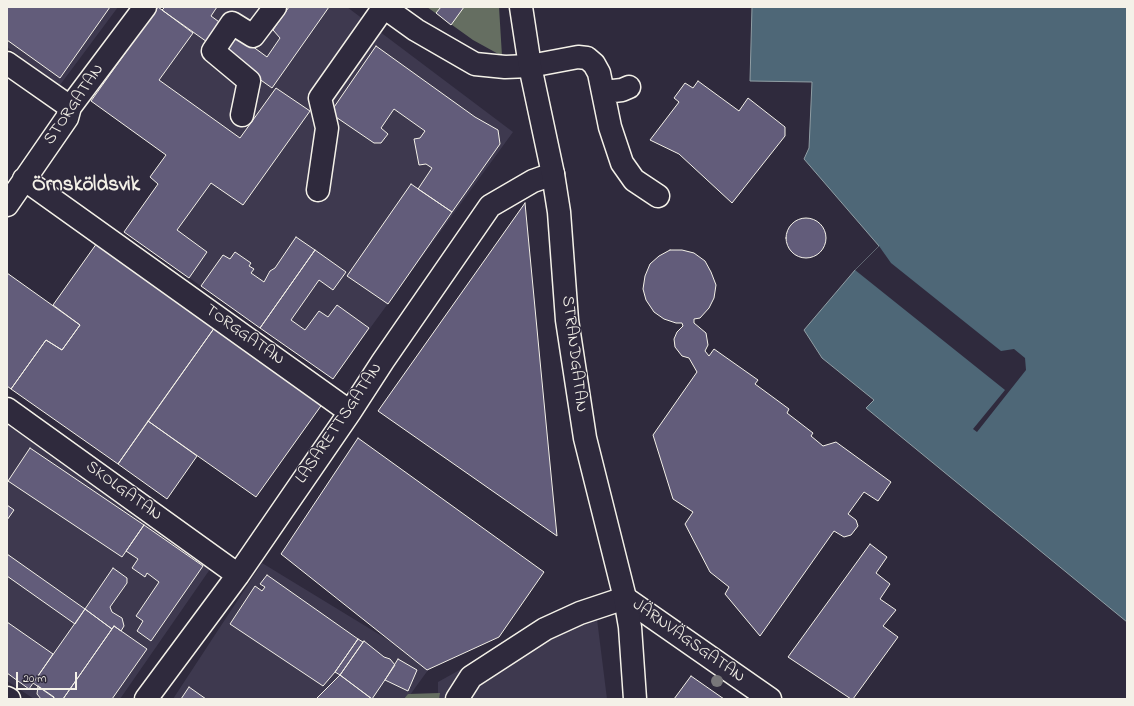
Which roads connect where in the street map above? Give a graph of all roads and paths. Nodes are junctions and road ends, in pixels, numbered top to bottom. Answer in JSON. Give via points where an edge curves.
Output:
{"nodes":[{"id":1,"x":146,"y":7,"type":"edge"},
{"id":2,"x":275,"y":7,"type":"edge"},
{"id":3,"x":384,"y":7,"type":"edge"},
{"id":4,"x":521,"y":7,"type":"edge"},
{"id":5,"x":7,"y":63,"type":"edge"},
{"id":6,"x":530,"y":66,"type":"junction"},
{"id":7,"x":629,"y":87,"type":"dead end"},
{"id":8,"x":604,"y":92,"type":"junction"},
{"id":9,"x":70,"y":107,"type":"junction"},
{"id":10,"x":242,"y":115,"type":"dead end"},
{"id":11,"x":553,"y":174,"type":"junction"},
{"id":12,"x":24,"y":180,"type":"junction"},
{"id":13,"x":318,"y":190,"type":"dead end"},
{"id":14,"x":658,"y":196,"type":"dead end"},
{"id":15,"x":7,"y":205,"type":"edge"},
{"id":16,"x":7,"y":409,"type":"edge"},
{"id":17,"x":350,"y":412,"type":"junction"},
{"id":18,"x":238,"y":575,"type":"junction"},
{"id":19,"x":626,"y":598,"type":"junction"},
{"id":20,"x":146,"y":699,"type":"edge"},
{"id":21,"x":457,"y":699,"type":"edge"},
{"id":22,"x":635,"y":699,"type":"edge"},
{"id":23,"x":770,"y":699,"type":"edge"}],
"edges":[{"from":1,"to":9,"type":"street","name":"STORGATAN"},
{"from":2,"to":10,"type":"street","via":[[252,36],[232,23],[213,51],[249,81]]},
{"from":3,"to":6,"type":"street","via":[[416,30],[475,64]]},
{"from":3,"to":13,"type":"street","via":[[320,98],[327,128]]},
{"from":4,"to":6,"type":"street","name":"STRANDGATAN"},
{"from":5,"to":9,"type":"street"},
{"from":6,"to":8,"type":"street","via":[[578,57],[587,58],[599,73]]},
{"from":6,"to":11,"type":"street","name":"STRANDGATAN"},
{"from":7,"to":8,"type":"street"},
{"from":8,"to":14,"type":"street","via":[[610,127],[622,163],[634,180]]},
{"from":9,"to":12,"type":"street","name":"STORGATAN","via":[[67,118]]},
{"from":11,"to":17,"type":"street","name":"LASARETTSGATAN","via":[[533,181],[490,206]]},
{"from":11,"to":19,"type":"street","name":"STRANDGATAN","via":[[559,212],[567,320],[584,438]]},
{"from":12,"to":15,"type":"street","name":"STORGATAN"},
{"from":12,"to":17,"type":"street","name":"TORGGATAN"},
{"from":16,"to":18,"type":"street","name":"SKOLGATAN"},
{"from":17,"to":18,"type":"street","name":"LASARETTSGATAN"},
{"from":18,"to":20,"type":"street","name":"LASARETTSGATAN"},
{"from":19,"to":21,"type":"street","via":[[580,613],[545,629],[471,677]]},
{"from":19,"to":22,"type":"street","name":"STRANDGATAN"},
{"from":19,"to":23,"type":"street","name":"JÄRNVÄGSGATAN"}]}
